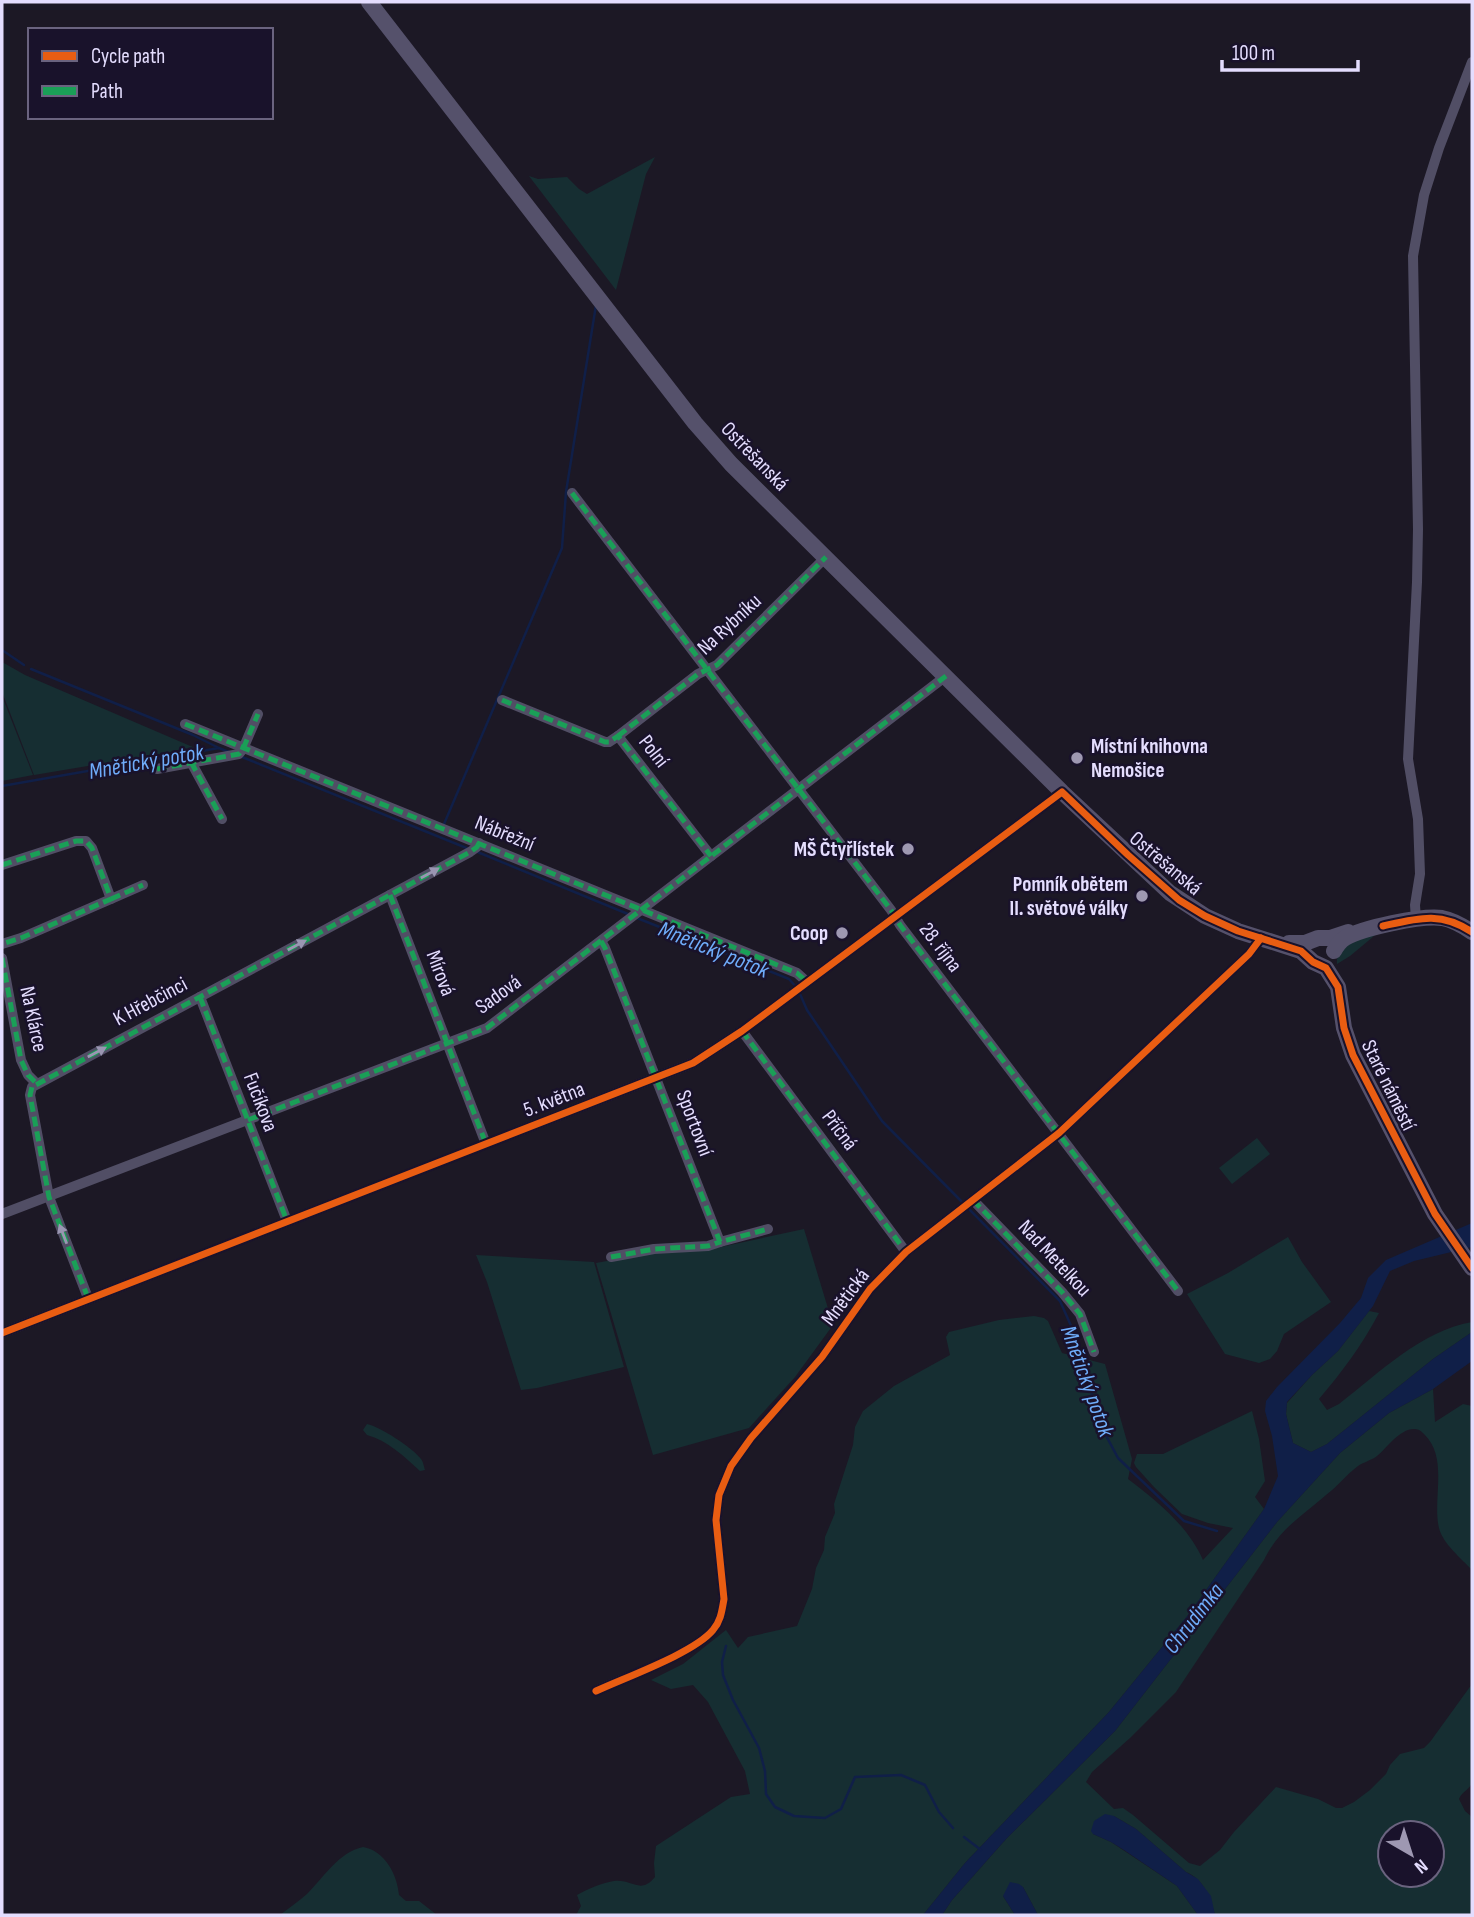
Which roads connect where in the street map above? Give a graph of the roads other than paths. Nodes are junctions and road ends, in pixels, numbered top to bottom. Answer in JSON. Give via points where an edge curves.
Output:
{"nodes":[{"id":1,"x":369,"y":2,"type":"edge"},
{"id":2,"x":1472,"y":62,"type":"edge"},
{"id":3,"x":572,"y":493,"type":"dead end"},
{"id":4,"x":826,"y":557,"type":"junction"},
{"id":5,"x":708,"y":671,"type":"junction"},
{"id":6,"x":946,"y":676,"type":"junction"},
{"id":7,"x":502,"y":700,"type":"dead end"},
{"id":8,"x":258,"y":714,"type":"dead end"},
{"id":9,"x":185,"y":724,"type":"dead end"},
{"id":10,"x":618,"y":736,"type":"junction"},
{"id":11,"x":243,"y":748,"type":"junction"},
{"id":12,"x":191,"y":762,"type":"junction"},
{"id":13,"x":157,"y":769,"type":"dead end"},
{"id":14,"x":799,"y":789,"type":"junction"},
{"id":15,"x":1062,"y":792,"type":"junction"},
{"id":16,"x":222,"y":819,"type":"dead end"},
{"id":17,"x":475,"y":847,"type":"junction"},
{"id":18,"x":711,"y":856,"type":"junction"},
{"id":19,"x":2,"y":865,"type":"edge"},
{"id":20,"x":143,"y":885,"type":"dead end"},
{"id":21,"x":390,"y":895,"type":"junction"},
{"id":22,"x":111,"y":899,"type":"junction"},
{"id":23,"x":636,"y":914,"type":"junction"},
{"id":24,"x":895,"y":917,"type":"junction"},
{"id":25,"x":1416,"y":919,"type":"junction"},
{"id":26,"x":1365,"y":930,"type":"junction"},
{"id":27,"x":1472,"y":932,"type":"edge"},
{"id":28,"x":1318,"y":939,"type":"junction"},
{"id":29,"x":601,"y":940,"type":"junction"},
{"id":30,"x":1266,"y":940,"type":"junction"},
{"id":31,"x":2,"y":944,"type":"edge"},
{"id":32,"x":1334,"y":952,"type":"junction"},
{"id":33,"x":2,"y":958,"type":"edge"},
{"id":34,"x":1314,"y":962,"type":"junction"},
{"id":35,"x":806,"y":983,"type":"junction"},
{"id":36,"x":200,"y":997,"type":"junction"},
{"id":37,"x":1341,"y":1002,"type":"junction"},
{"id":38,"x":742,"y":1031,"type":"junction"},
{"id":39,"x":448,"y":1044,"type":"junction"},
{"id":40,"x":656,"y":1078,"type":"junction"},
{"id":41,"x":37,"y":1084,"type":"junction"},
{"id":42,"x":248,"y":1120,"type":"junction"},
{"id":43,"x":1059,"y":1133,"type":"junction"},
{"id":44,"x":486,"y":1144,"type":"junction"},
{"id":45,"x":49,"y":1197,"type":"junction"},
{"id":46,"x":973,"y":1200,"type":"junction"},
{"id":47,"x":2,"y":1214,"type":"edge"},
{"id":48,"x":287,"y":1221,"type":"junction"},
{"id":49,"x":768,"y":1229,"type":"dead end"},
{"id":50,"x":720,"y":1242,"type":"junction"},
{"id":51,"x":906,"y":1252,"type":"junction"},
{"id":52,"x":611,"y":1257,"type":"dead end"},
{"id":53,"x":1468,"y":1263,"type":"edge"},
{"id":54,"x":1178,"y":1291,"type":"dead end"},
{"id":55,"x":88,"y":1298,"type":"junction"},
{"id":56,"x":2,"y":1333,"type":"edge"},
{"id":57,"x":1094,"y":1352,"type":"dead end"},
{"id":58,"x":596,"y":1691,"type":"dead end"}],
"edges":[{"from":1,"to":4,"type":"street","name":"Ostřešanská","via":[[719,451]]},
{"from":2,"to":25,"type":"street","via":[[1428,183],[1413,256],[1418,582],[1408,759],[1418,819]]},
{"from":3,"to":5,"type":"street","name":"28. října"},
{"from":4,"to":5,"type":"street","name":"Na Rybníku"},
{"from":4,"to":6,"type":"street","name":"Ostřešanská"},
{"from":5,"to":10,"type":"street","name":"Na Rybníku"},
{"from":5,"to":14,"type":"street","name":"28. října"},
{"from":6,"to":14,"type":"street","name":"Sadová"},
{"from":6,"to":15,"type":"street","name":"Ostřešanská"},
{"from":7,"to":10,"type":"street","name":"Polní","via":[[605,742]]},
{"from":8,"to":11,"type":"street"},
{"from":9,"to":11,"type":"street","name":"Nábřežní"},
{"from":10,"to":18,"type":"street","name":"Polní"},
{"from":11,"to":12,"type":"street","via":[[239,754]]},
{"from":11,"to":17,"type":"street","name":"Nábřežní","via":[[442,829]]},
{"from":12,"to":13,"type":"street"},
{"from":12,"to":16,"type":"street"},
{"from":14,"to":18,"type":"street","name":"Sadová"},
{"from":14,"to":24,"type":"street","name":"28. října"},
{"from":15,"to":24,"type":"street","name":"5. května"},
{"from":15,"to":30,"type":"street","name":"Ostřešanská","via":[[1179,900],[1221,924]]},
{"from":21,"to":17,"type":"street","name":"K Hřebčinci","one_way":true},
{"from":17,"to":23,"type":"street","name":"Nábřežní"},
{"from":18,"to":23,"type":"street","name":"Sadová"},
{"from":19,"to":22,"type":"street","via":[[83,840],[92,848]]},
{"from":20,"to":22,"type":"street"},
{"from":36,"to":21,"type":"street","name":"K Hřebčinci","one_way":true},
{"from":21,"to":39,"type":"street","name":"Mírová"},
{"from":22,"to":31,"type":"street"},
{"from":23,"to":29,"type":"street","name":"Sadová"},
{"from":23,"to":35,"type":"street","name":"Nábřežní","via":[[797,973]]},
{"from":24,"to":35,"type":"street","name":"5. května"},
{"from":24,"to":43,"type":"street","name":"28. října"},
{"from":25,"to":26,"type":"street"},
{"from":25,"to":27,"type":"street","via":[[1443,918]]},
{"from":26,"to":28,"type":"street"},
{"from":26,"to":32,"type":"street","via":[[1343,939]]},
{"from":28,"to":30,"type":"street","via":[[1302,944]]},
{"from":28,"to":32,"type":"street","via":[[1331,942]]},
{"from":28,"to":34,"type":"street","via":[[1307,949]]},
{"from":29,"to":39,"type":"street","name":"Sadová","via":[[487,1028]]},
{"from":29,"to":40,"type":"street","name":"Sportovní"},
{"from":30,"to":34,"type":"street","name":"Staré náměstí","via":[[1296,948]]},
{"from":30,"to":43,"type":"street","name":"Mnětická"},
{"from":32,"to":34,"type":"street","via":[[1329,961]]},
{"from":32,"to":37,"type":"street","name":"Staré náměstí"},
{"from":33,"to":41,"type":"street","name":"Na Klárce","via":[[22,1060]]},
{"from":34,"to":37,"type":"street","name":"Staré náměstí","via":[[1331,974]]},
{"from":35,"to":38,"type":"street","name":"5. května"},
{"from":41,"to":36,"type":"street","name":"K Hřebčinci","one_way":true},
{"from":36,"to":42,"type":"street","name":"Fučíkova"},
{"from":37,"to":53,"type":"street","name":"Staré náměstí","via":[[1353,1055],[1439,1220]]},
{"from":38,"to":40,"type":"street","name":"5. května","via":[[693,1063]]},
{"from":38,"to":51,"type":"street","name":"Příčná"},
{"from":39,"to":42,"type":"street","name":"Sadová"},
{"from":39,"to":44,"type":"street","name":"Mírová"},
{"from":40,"to":44,"type":"street","name":"5. května"},
{"from":40,"to":50,"type":"street","name":"Sportovní"},
{"from":41,"to":45,"type":"street","via":[[30,1095]]},
{"from":42,"to":45,"type":"street","name":"Sadová"},
{"from":42,"to":48,"type":"street","name":"Fučíkova"},
{"from":43,"to":46,"type":"street","name":"Mnětická"},
{"from":43,"to":54,"type":"street","name":"28. října"},
{"from":44,"to":48,"type":"street","name":"5. května"},
{"from":45,"to":47,"type":"street","name":"Sadová"},
{"from":55,"to":45,"type":"street","one_way":true},
{"from":46,"to":51,"type":"street","name":"Mnětická"},
{"from":46,"to":57,"type":"street","name":"Nad Metelkou","via":[[1080,1314]]},
{"from":48,"to":55,"type":"street","name":"5. května"},
{"from":49,"to":50,"type":"street"},
{"from":50,"to":52,"type":"street"},
{"from":51,"to":58,"type":"street","name":"Mnětická","via":[[870,1289],[822,1357],[731,1466],[717,1507],[724,1599],[713,1630],[689,1649]]},
{"from":55,"to":56,"type":"street","name":"5. května"}]}
